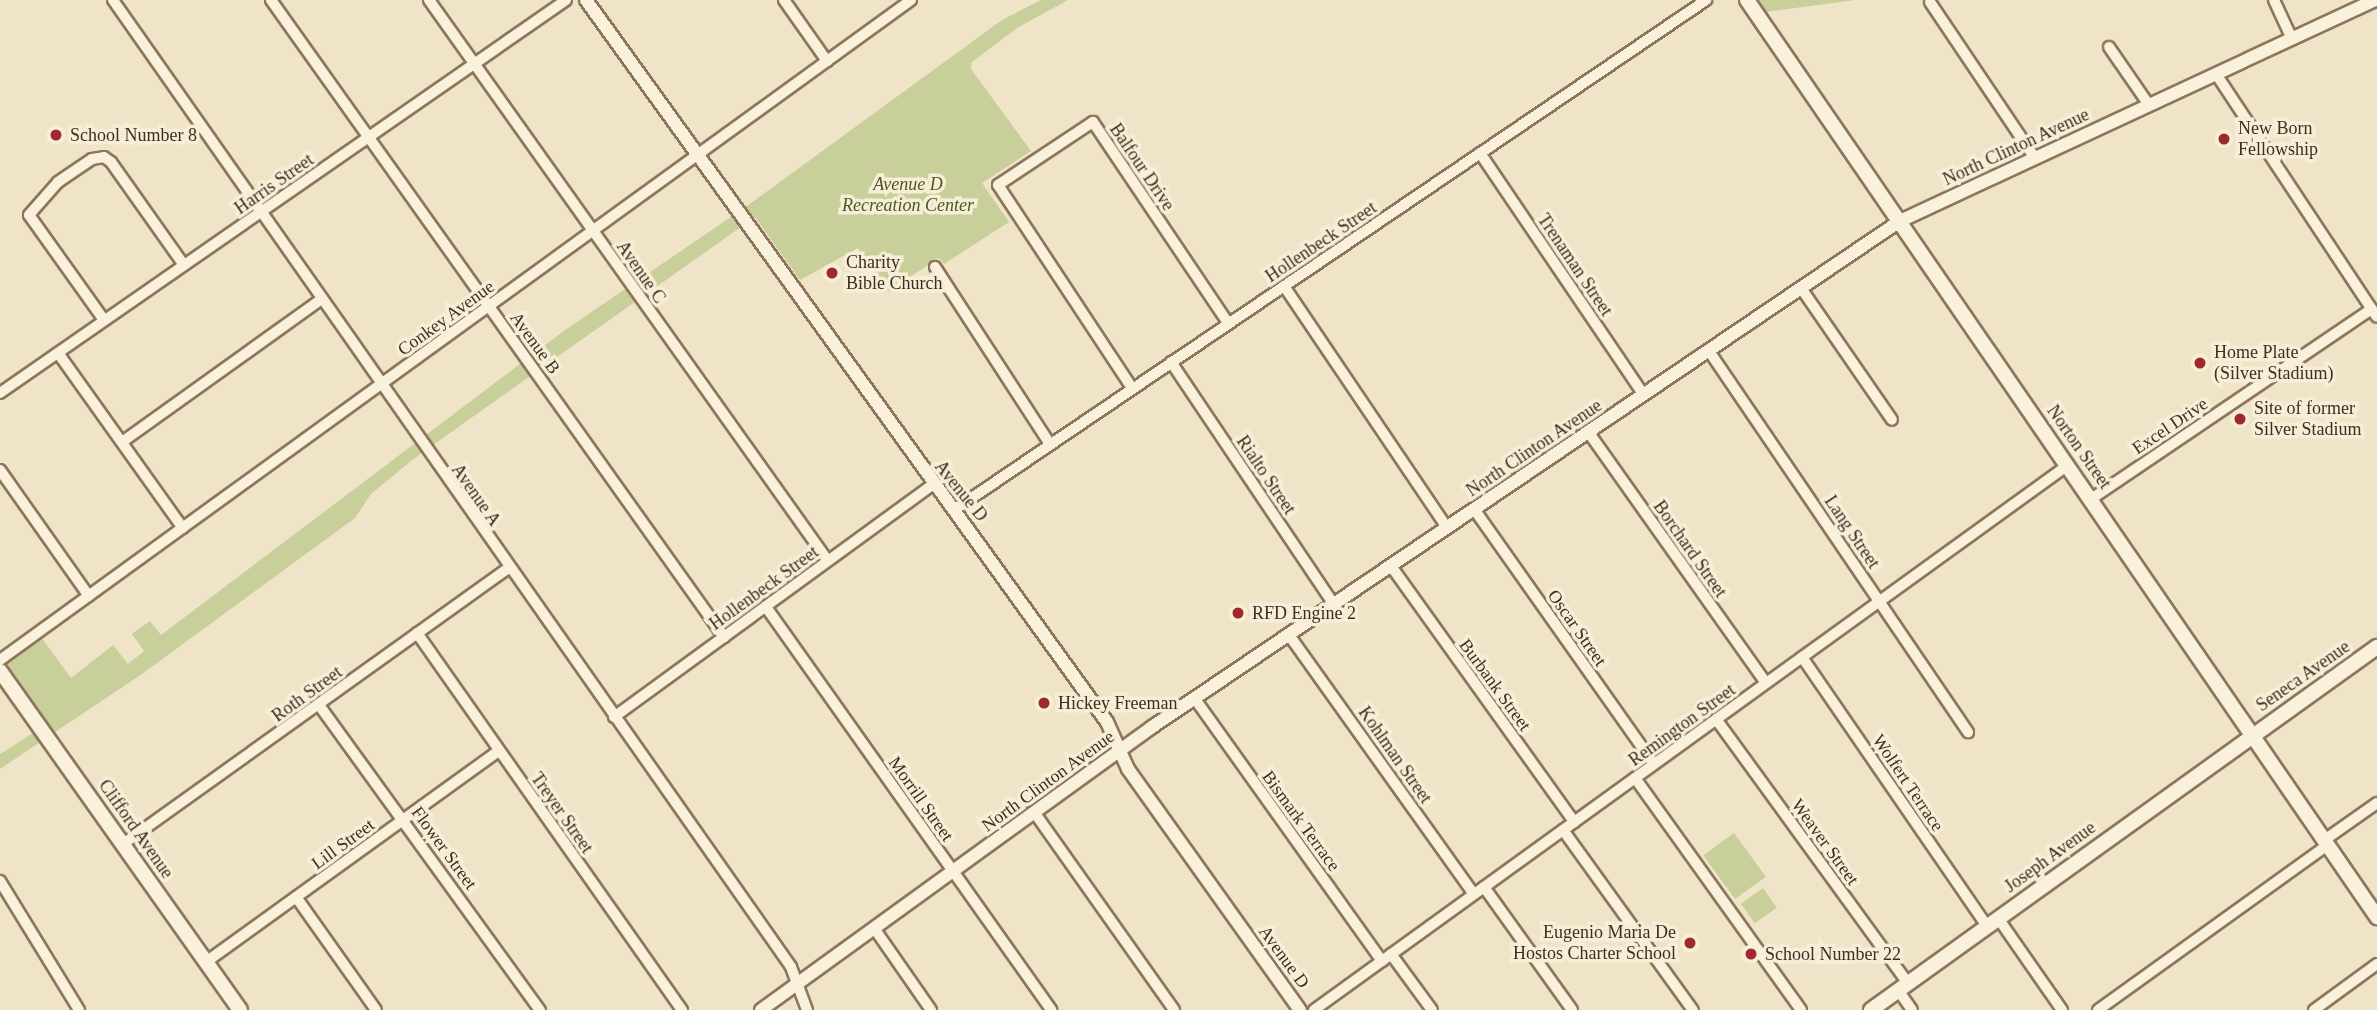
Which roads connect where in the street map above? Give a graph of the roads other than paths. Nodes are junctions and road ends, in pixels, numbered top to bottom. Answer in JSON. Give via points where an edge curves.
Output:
{"nodes":[{"id":1,"x":113,"y":0,"type":"edge"},
{"id":2,"x":271,"y":0,"type":"edge"},
{"id":3,"x":429,"y":0,"type":"edge"},
{"id":4,"x":566,"y":0,"type":"edge"},
{"id":5,"x":586,"y":0,"type":"edge"},
{"id":6,"x":784,"y":0,"type":"edge"},
{"id":7,"x":911,"y":0,"type":"edge"},
{"id":8,"x":1706,"y":0,"type":"edge"},
{"id":9,"x":1747,"y":0,"type":"edge"},
{"id":10,"x":2274,"y":0,"type":"edge"},
{"id":11,"x":2375,"y":0,"type":"edge"},
{"id":12,"x":1930,"y":2,"type":"edge"},
{"id":13,"x":2292,"y":39,"type":"junction"},
{"id":14,"x":2109,"y":47,"type":"dead end"},
{"id":15,"x":827,"y":61,"type":"junction"},
{"id":16,"x":474,"y":64,"type":"junction"},
{"id":17,"x":2216,"y":74,"type":"junction"},
{"id":18,"x":2149,"y":105,"type":"junction"},
{"id":19,"x":369,"y":138,"type":"junction"},
{"id":20,"x":1480,"y":153,"type":"junction"},
{"id":21,"x":696,"y":156,"type":"junction"},
{"id":22,"x":2034,"y":157,"type":"junction"},
{"id":23,"x":262,"y":212,"type":"junction"},
{"id":24,"x":1900,"y":221,"type":"junction"},
{"id":25,"x":593,"y":231,"type":"junction"},
{"id":26,"x":184,"y":265,"type":"junction"},
{"id":27,"x":935,"y":267,"type":"dead end"},
{"id":28,"x":1284,"y":286,"type":"junction"},
{"id":29,"x":1801,"y":288,"type":"junction"},
{"id":30,"x":322,"y":299,"type":"junction"},
{"id":31,"x":489,"y":306,"type":"junction"},
{"id":32,"x":2374,"y":313,"type":"edge"},
{"id":33,"x":104,"y":320,"type":"junction"},
{"id":34,"x":1228,"y":323,"type":"junction"},
{"id":35,"x":1709,"y":351,"type":"junction"},
{"id":36,"x":58,"y":353,"type":"junction"},
{"id":37,"x":1171,"y":362,"type":"junction"},
{"id":38,"x":381,"y":384,"type":"junction"},
{"id":39,"x":1132,"y":388,"type":"junction"},
{"id":40,"x":0,"y":393,"type":"edge"},
{"id":41,"x":1644,"y":395,"type":"junction"},
{"id":42,"x":1892,"y":420,"type":"dead end"},
{"id":43,"x":1588,"y":433,"type":"junction"},
{"id":44,"x":122,"y":442,"type":"junction"},
{"id":45,"x":1050,"y":444,"type":"junction"},
{"id":46,"x":2068,"y":465,"type":"junction"},
{"id":47,"x":0,"y":470,"type":"edge"},
{"id":48,"x":933,"y":484,"type":"junction"},
{"id":49,"x":2091,"y":499,"type":"junction"},
{"id":50,"x":1474,"y":509,"type":"junction"},
{"id":51,"x":954,"y":510,"type":"junction"},
{"id":52,"x":183,"y":528,"type":"junction"},
{"id":53,"x":1447,"y":528,"type":"junction"},
{"id":54,"x":828,"y":561,"type":"junction"},
{"id":55,"x":1391,"y":566,"type":"junction"},
{"id":56,"x":508,"y":568,"type":"junction"},
{"id":57,"x":89,"y":596,"type":"junction"},
{"id":58,"x":1879,"y":601,"type":"junction"},
{"id":59,"x":1334,"y":605,"type":"junction"},
{"id":60,"x":766,"y":607,"type":"junction"},
{"id":61,"x":417,"y":634,"type":"junction"},
{"id":62,"x":1289,"y":635,"type":"junction"},
{"id":63,"x":723,"y":637,"type":"junction"},
{"id":64,"x":2377,"y":647,"type":"edge"},
{"id":65,"x":1802,"y":657,"type":"junction"},
{"id":66,"x":0,"y":660,"type":"edge"},
{"id":67,"x":0,"y":671,"type":"edge"},
{"id":68,"x":1766,"y":683,"type":"junction"},
{"id":69,"x":1195,"y":699,"type":"junction"},
{"id":70,"x":319,"y":705,"type":"junction"},
{"id":71,"x":614,"y":717,"type":"junction"},
{"id":72,"x":1716,"y":719,"type":"junction"},
{"id":73,"x":1968,"y":732,"type":"dead end"},
{"id":74,"x":2252,"y":736,"type":"junction"},
{"id":75,"x":499,"y":751,"type":"junction"},
{"id":76,"x":1119,"y":751,"type":"junction"},
{"id":77,"x":1654,"y":764,"type":"junction"},
{"id":78,"x":1635,"y":778,"type":"junction"},
{"id":79,"x":2377,"y":803,"type":"edge"},
{"id":80,"x":1034,"y":812,"type":"junction"},
{"id":81,"x":405,"y":819,"type":"junction"},
{"id":82,"x":1574,"y":822,"type":"junction"},
{"id":83,"x":1563,"y":830,"type":"junction"},
{"id":84,"x":123,"y":844,"type":"junction"},
{"id":85,"x":2324,"y":844,"type":"junction"},
{"id":86,"x":953,"y":871,"type":"junction"},
{"id":87,"x":0,"y":881,"type":"edge"},
{"id":88,"x":1483,"y":887,"type":"junction"},
{"id":89,"x":1474,"y":894,"type":"junction"},
{"id":90,"x":296,"y":897,"type":"junction"},
{"id":91,"x":2377,"y":917,"type":"edge"},
{"id":92,"x":1993,"y":922,"type":"junction"},
{"id":93,"x":874,"y":928,"type":"junction"},
{"id":94,"x":1391,"y":954,"type":"junction"},
{"id":95,"x":1382,"y":961,"type":"junction"},
{"id":96,"x":206,"y":962,"type":"junction"},
{"id":97,"x":2377,"y":964,"type":"edge"},
{"id":98,"x":796,"y":984,"type":"junction"},
{"id":99,"x":1903,"y":987,"type":"junction"},
{"id":100,"x":79,"y":1010,"type":"edge"},
{"id":101,"x":240,"y":1010,"type":"edge"},
{"id":102,"x":376,"y":1010,"type":"edge"},
{"id":103,"x":540,"y":1010,"type":"edge"},
{"id":104,"x":682,"y":1010,"type":"edge"},
{"id":105,"x":761,"y":1010,"type":"edge"},
{"id":106,"x":807,"y":1010,"type":"edge"},
{"id":107,"x":931,"y":1010,"type":"edge"},
{"id":108,"x":1051,"y":1010,"type":"edge"},
{"id":109,"x":1174,"y":1010,"type":"edge"},
{"id":110,"x":1300,"y":1010,"type":"edge"},
{"id":111,"x":1314,"y":1010,"type":"edge"},
{"id":112,"x":1432,"y":1010,"type":"edge"},
{"id":113,"x":1572,"y":1010,"type":"edge"},
{"id":114,"x":1693,"y":1010,"type":"edge"},
{"id":115,"x":1801,"y":1010,"type":"edge"},
{"id":116,"x":1871,"y":1010,"type":"edge"},
{"id":117,"x":1912,"y":1010,"type":"edge"},
{"id":118,"x":2062,"y":1010,"type":"edge"},
{"id":119,"x":2098,"y":1010,"type":"edge"},
{"id":120,"x":2314,"y":1010,"type":"edge"}],
"edges":[{"from":1,"to":23,"type":"street","name":"Avenue A"},
{"from":2,"to":19,"type":"street","name":"Avenue B"},
{"from":3,"to":16,"type":"street","name":"Avenue C"},
{"from":4,"to":16,"type":"street","name":"Harris Street"},
{"from":5,"to":21,"type":"street","name":"Avenue D"},
{"from":6,"to":15,"type":"street"},
{"from":7,"to":15,"type":"street","name":"Conkey Avenue"},
{"from":8,"to":20,"type":"street","name":"Hollenbeck Street"},
{"from":9,"to":24,"type":"main road","name":"Norton Street"},
{"from":10,"to":13,"type":"street"},
{"from":11,"to":13,"type":"street","name":"North Clinton Avenue"},
{"from":12,"to":22,"type":"street"},
{"from":13,"to":17,"type":"street","name":"North Clinton Avenue"},
{"from":14,"to":18,"type":"street"},
{"from":15,"to":21,"type":"street","name":"Conkey Avenue"},
{"from":16,"to":19,"type":"street","name":"Harris Street"},
{"from":16,"to":25,"type":"street","name":"Avenue C"},
{"from":17,"to":18,"type":"street","name":"North Clinton Avenue"},
{"from":17,"to":32,"type":"street"},
{"from":18,"to":22,"type":"street","name":"North Clinton Avenue"},
{"from":19,"to":23,"type":"street","name":"Harris Street"},
{"from":19,"to":31,"type":"street","name":"Avenue B"},
{"from":20,"to":28,"type":"street","name":"Hollenbeck Street"},
{"from":20,"to":41,"type":"street","name":"Trenaman Street"},
{"from":21,"to":25,"type":"street","name":"Conkey Avenue"},
{"from":21,"to":48,"type":"street","name":"Avenue D"},
{"from":22,"to":24,"type":"street","name":"North Clinton Avenue"},
{"from":23,"to":26,"type":"street","name":"Harris Street"},
{"from":23,"to":30,"type":"street","name":"Avenue A"},
{"from":24,"to":29,"type":"street","name":"North Clinton Avenue"},
{"from":24,"to":46,"type":"main road","name":"Norton Street"},
{"from":25,"to":31,"type":"street","name":"Conkey Avenue"},
{"from":25,"to":54,"type":"street","name":"Avenue C"},
{"from":26,"to":33,"type":"street","name":"Harris Street"},
{"from":26,"to":33,"type":"street","via":[[107,158],[92,159],[58,182],[29,215]]},
{"from":27,"to":45,"type":"street"},
{"from":28,"to":34,"type":"street","name":"Hollenbeck Street"},
{"from":28,"to":53,"type":"street"},
{"from":29,"to":35,"type":"street","name":"North Clinton Avenue"},
{"from":29,"to":42,"type":"street"},
{"from":30,"to":38,"type":"street","name":"Avenue A"},
{"from":30,"to":44,"type":"street"},
{"from":31,"to":38,"type":"street","name":"Conkey Avenue"},
{"from":31,"to":63,"type":"street","name":"Avenue B"},
{"from":32,"to":49,"type":"street","name":"Excel Drive"},
{"from":33,"to":36,"type":"street","name":"Harris Street"},
{"from":34,"to":37,"type":"street","name":"Hollenbeck Street"},
{"from":34,"to":39,"type":"street","name":"Balfour Drive","via":[[1093,122],[998,185]]},
{"from":35,"to":41,"type":"street","name":"North Clinton Avenue"},
{"from":35,"to":58,"type":"street","name":"Lang Street"},
{"from":36,"to":40,"type":"street","name":"Harris Street"},
{"from":36,"to":44,"type":"street"},
{"from":37,"to":39,"type":"street","name":"Hollenbeck Street"},
{"from":37,"to":59,"type":"street","name":"Rialto Street"},
{"from":38,"to":52,"type":"street","name":"Conkey Avenue"},
{"from":38,"to":56,"type":"street","name":"Avenue A"},
{"from":39,"to":45,"type":"street","name":"Hollenbeck Street"},
{"from":41,"to":43,"type":"street","name":"North Clinton Avenue"},
{"from":43,"to":50,"type":"street","name":"North Clinton Avenue"},
{"from":43,"to":68,"type":"street","name":"Borchard Street"},
{"from":44,"to":52,"type":"street"},
{"from":45,"to":51,"type":"street","name":"Hollenbeck Street"},
{"from":46,"to":49,"type":"main road","name":"Norton Street"},
{"from":46,"to":58,"type":"street","name":"Remington Street"},
{"from":47,"to":57,"type":"street"},
{"from":48,"to":51,"type":"street","name":"Avenue D"},
{"from":48,"to":54,"type":"street","name":"Hollenbeck Street"},
{"from":49,"to":74,"type":"main road","name":"Norton Street"},
{"from":50,"to":53,"type":"street","name":"North Clinton Avenue"},
{"from":50,"to":77,"type":"street","name":"Oscar Street"},
{"from":51,"to":76,"type":"street","name":"Avenue D","via":[[1107,722]]},
{"from":52,"to":57,"type":"street","name":"Conkey Avenue"},
{"from":53,"to":55,"type":"street","name":"North Clinton Avenue"},
{"from":54,"to":60,"type":"street","name":"Hollenbeck Street"},
{"from":55,"to":59,"type":"street","name":"North Clinton Avenue"},
{"from":55,"to":82,"type":"street","name":"Burbank Street"},
{"from":56,"to":61,"type":"street","name":"Roth Street"},
{"from":56,"to":71,"type":"street","name":"Avenue A"},
{"from":57,"to":66,"type":"street","name":"Conkey Avenue"},
{"from":58,"to":65,"type":"street","name":"Remington Street"},
{"from":58,"to":73,"type":"street","name":"Lang Street"},
{"from":59,"to":62,"type":"street","name":"North Clinton Avenue"},
{"from":60,"to":63,"type":"street","name":"Hollenbeck Street"},
{"from":60,"to":86,"type":"street","name":"Morrill Street"},
{"from":61,"to":70,"type":"street","name":"Roth Street"},
{"from":61,"to":75,"type":"street","name":"Treyer Street"},
{"from":62,"to":69,"type":"street","name":"North Clinton Avenue"},
{"from":62,"to":89,"type":"street","name":"Kohlman Street"},
{"from":63,"to":71,"type":"street","name":"Hollenbeck Street"},
{"from":64,"to":74,"type":"main road","name":"Seneca Avenue"},
{"from":65,"to":68,"type":"street","name":"Remington Street"},
{"from":65,"to":92,"type":"street","name":"Wolfert Terrace"},
{"from":67,"to":84,"type":"main road","name":"Clifford Avenue"},
{"from":68,"to":72,"type":"street","name":"Remington Street"},
{"from":69,"to":76,"type":"street","name":"North Clinton Avenue"},
{"from":69,"to":95,"type":"street","name":"Bismark Terrace"},
{"from":70,"to":81,"type":"street","name":"Flower Street"},
{"from":70,"to":84,"type":"street","name":"Roth Street"},
{"from":71,"to":98,"type":"street","name":"Avenue A","via":[[791,967]]},
{"from":72,"to":77,"type":"street","name":"Remington Street"},
{"from":72,"to":99,"type":"street","name":"Weaver Street"},
{"from":74,"to":85,"type":"main road","name":"Norton Street"},
{"from":74,"to":92,"type":"main road","name":"Joseph Avenue"},
{"from":75,"to":81,"type":"street","name":"Lill Street"},
{"from":75,"to":104,"type":"street","name":"Treyer Street"},
{"from":76,"to":80,"type":"street","name":"North Clinton Avenue"},
{"from":76,"to":110,"type":"street","name":"Avenue D"},
{"from":77,"to":78,"type":"street","name":"Remington Street"},
{"from":78,"to":82,"type":"street","name":"Remington Street"},
{"from":78,"to":115,"type":"street"},
{"from":79,"to":85,"type":"street"},
{"from":80,"to":86,"type":"street","name":"North Clinton Avenue"},
{"from":80,"to":109,"type":"street"},
{"from":81,"to":90,"type":"street","name":"Lill Street"},
{"from":81,"to":103,"type":"street","name":"Flower Street"},
{"from":82,"to":83,"type":"street","name":"Remington Street"},
{"from":83,"to":88,"type":"street","name":"Remington Street"},
{"from":83,"to":114,"type":"street"},
{"from":84,"to":96,"type":"main road","name":"Clifford Avenue"},
{"from":85,"to":91,"type":"main road","name":"Norton Street"},
{"from":85,"to":119,"type":"street"},
{"from":86,"to":93,"type":"street","name":"North Clinton Avenue"},
{"from":86,"to":108,"type":"street","name":"Morrill Street"},
{"from":87,"to":100,"type":"street"},
{"from":88,"to":89,"type":"street","name":"Remington Street"},
{"from":88,"to":113,"type":"street"},
{"from":89,"to":94,"type":"street","name":"Remington Street"},
{"from":90,"to":96,"type":"street","name":"Lill Street"},
{"from":90,"to":102,"type":"street"},
{"from":92,"to":99,"type":"main road","name":"Joseph Avenue"},
{"from":92,"to":118,"type":"street","name":"Wolfert Terrace"},
{"from":93,"to":98,"type":"street","name":"North Clinton Avenue"},
{"from":93,"to":107,"type":"street"},
{"from":94,"to":95,"type":"street","name":"Remington Street"},
{"from":94,"to":112,"type":"street"},
{"from":95,"to":111,"type":"street","name":"Remington Street"},
{"from":96,"to":101,"type":"main road","name":"Clifford Avenue"},
{"from":97,"to":120,"type":"street"},
{"from":98,"to":105,"type":"street","name":"North Clinton Avenue"},
{"from":98,"to":106,"type":"street","name":"Avenue A"},
{"from":99,"to":116,"type":"main road","name":"Joseph Avenue"},
{"from":99,"to":117,"type":"street","name":"Weaver Street"}]}
